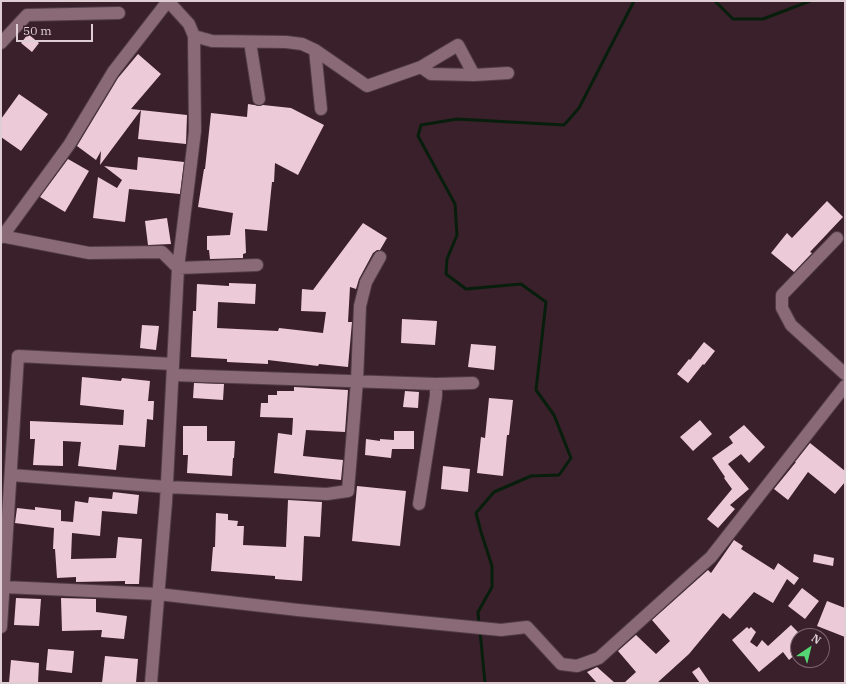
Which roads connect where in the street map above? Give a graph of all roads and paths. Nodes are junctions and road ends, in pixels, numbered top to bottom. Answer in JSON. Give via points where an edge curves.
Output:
{"nodes":[{"id":1,"x":119,"y":13,"type":"dead end"},
{"id":2,"x":194,"y":36,"type":"junction"},
{"id":3,"x":250,"y":42,"type":"junction"},
{"id":4,"x":1,"y":43,"type":"edge"},
{"id":5,"x":315,"y":50,"type":"junction"},
{"id":6,"x":421,"y":68,"type":"junction"},
{"id":7,"x":508,"y":73,"type":"dead end"},
{"id":8,"x":474,"y":75,"type":"junction"},
{"id":9,"x":258,"y":99,"type":"dead end"},
{"id":10,"x":321,"y":110,"type":"dead end"},
{"id":11,"x":2,"y":237,"type":"edge"},
{"id":12,"x":837,"y":238,"type":"dead end"},
{"id":13,"x":380,"y":257,"type":"dead end"},
{"id":14,"x":257,"y":265,"type":"dead end"},
{"id":15,"x":178,"y":268,"type":"junction"},
{"id":16,"x":173,"y":370,"type":"junction"},
{"id":17,"x":845,"y":374,"type":"edge"},
{"id":18,"x":357,"y":380,"type":"junction"},
{"id":19,"x":473,"y":383,"type":"dead end"},
{"id":20,"x":436,"y":384,"type":"junction"},
{"id":21,"x":845,"y":386,"type":"edge"},
{"id":22,"x":11,"y":475,"type":"junction"},
{"id":23,"x":167,"y":487,"type":"junction"},
{"id":24,"x":419,"y":504,"type":"dead end"},
{"id":25,"x":4,"y":586,"type":"junction"},
{"id":26,"x":158,"y":594,"type":"junction"},
{"id":27,"x":1,"y":628,"type":"edge"},
{"id":28,"x":151,"y":683,"type":"edge"}],
"edges":[{"from":1,"to":4,"type":"street","via":[[27,16]]},
{"from":2,"to":3,"type":"street","via":[[212,41]]},
{"from":2,"to":11,"type":"street","via":[[188,24],[168,1],[113,72],[69,145]]},
{"from":2,"to":15,"type":"street","via":[[194,131]]},
{"from":3,"to":5,"type":"street","via":[[286,42],[302,44]]},
{"from":3,"to":9,"type":"street"},
{"from":5,"to":6,"type":"street","via":[[367,86]]},
{"from":5,"to":10,"type":"street"},
{"from":6,"to":8,"type":"street","via":[[431,74]]},
{"from":6,"to":8,"type":"street","via":[[458,45]]},
{"from":7,"to":8,"type":"street"},
{"from":11,"to":15,"type":"street","via":[[89,253],[162,252]]},
{"from":12,"to":17,"type":"street","via":[[782,295],[782,308],[791,325]]},
{"from":13,"to":18,"type":"street","via":[[366,282],[360,306]]},
{"from":14,"to":15,"type":"street"},
{"from":15,"to":16,"type":"street"},
{"from":16,"to":18,"type":"street"},
{"from":16,"to":22,"type":"street","via":[[18,356]]},
{"from":16,"to":23,"type":"street"},
{"from":18,"to":20,"type":"street"},
{"from":18,"to":23,"type":"street","via":[[348,491],[327,494]]},
{"from":19,"to":20,"type":"street"},
{"from":20,"to":24,"type":"street"},
{"from":21,"to":26,"type":"street","via":[[711,557],[599,658],[578,666],[562,664],[527,627],[501,630]]},
{"from":22,"to":23,"type":"street"},
{"from":22,"to":25,"type":"street"},
{"from":23,"to":26,"type":"street"},
{"from":25,"to":26,"type":"street"},
{"from":25,"to":27,"type":"street"},
{"from":26,"to":28,"type":"street"}]}
